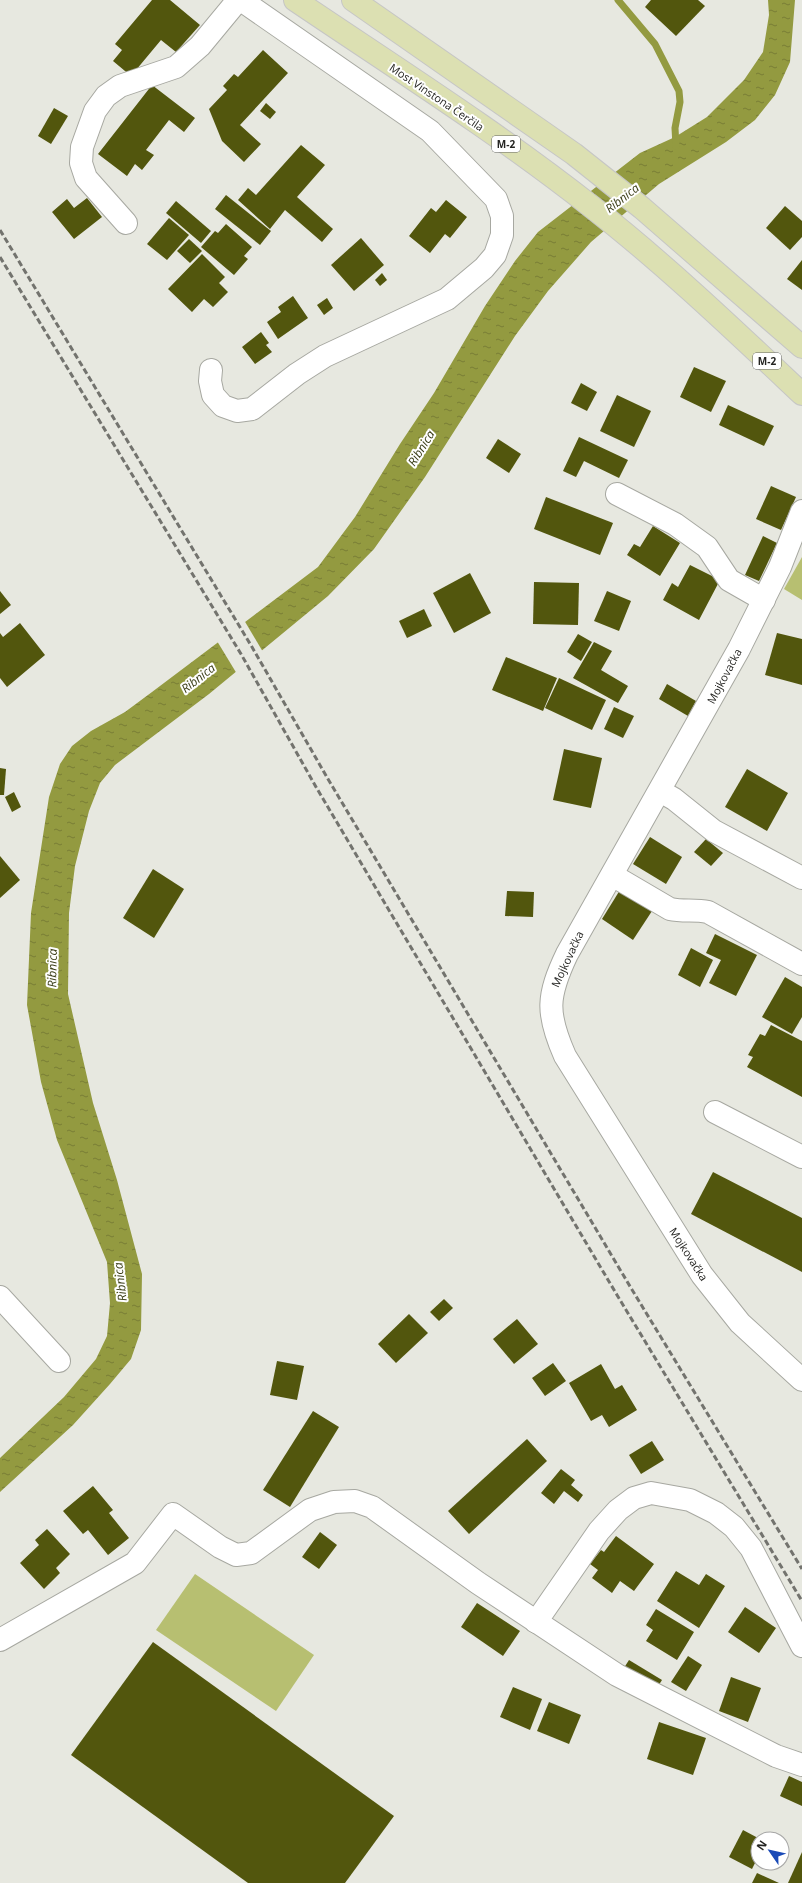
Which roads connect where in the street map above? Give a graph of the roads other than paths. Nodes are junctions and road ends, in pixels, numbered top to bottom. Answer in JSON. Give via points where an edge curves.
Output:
{"nodes":[{"id":1,"x":239,"y":0,"type":"edge"},
{"id":2,"x":295,"y":0,"type":"edge"},
{"id":3,"x":353,"y":0,"type":"edge"},
{"id":4,"x":126,"y":223,"type":"dead end"},
{"id":5,"x":802,"y":347,"type":"edge"},
{"id":6,"x":212,"y":370,"type":"dead end"},
{"id":7,"x":802,"y":394,"type":"edge"},
{"id":8,"x":617,"y":494,"type":"dead end"},
{"id":9,"x":802,"y":512,"type":"edge"},
{"id":10,"x":764,"y":600,"type":"junction"},
{"id":11,"x":660,"y":791,"type":"junction"},
{"id":12,"x":612,"y":875,"type":"junction"},
{"id":13,"x":802,"y":878,"type":"edge"},
{"id":14,"x":802,"y":964,"type":"edge"},
{"id":15,"x":715,"y":1112,"type":"dead end"},
{"id":16,"x":802,"y":1158,"type":"edge"},
{"id":17,"x":0,"y":1297,"type":"edge"},
{"id":18,"x":59,"y":1361,"type":"dead end"},
{"id":19,"x":802,"y":1380,"type":"edge"},
{"id":20,"x":536,"y":1622,"type":"junction"},
{"id":21,"x":0,"y":1640,"type":"edge"},
{"id":22,"x":802,"y":1646,"type":"edge"},
{"id":23,"x":802,"y":1765,"type":"edge"}],
"edges":[{"from":1,"to":4,"type":"street","via":[[200,46],[176,67],[120,86],[106,96],[95,111],[82,147],[81,163],[86,178]]},
{"from":1,"to":6,"type":"street","via":[[430,131],[496,199],[502,216],[502,235],[495,255],[484,268],[447,299],[325,356],[297,374],[252,410],[237,411],[223,406],[213,395],[210,381]]},
{"from":2,"to":7,"type":"main road","name":"Most Vinstona Čerčila","number":"M-2","via":[[457,110],[592,207],[706,304]]},
{"from":3,"to":5,"type":"main road","via":[[574,154],[642,208]]},
{"from":8,"to":10,"type":"street","via":[[675,524],[701,542],[729,580]]},
{"from":9,"to":10,"type":"street","name":"Mojkovačka"},
{"from":10,"to":11,"type":"street","name":"Mojkovačka"},
{"from":11,"to":12,"type":"street","name":"Mojkovačka"},
{"from":11,"to":13,"type":"street","via":[[714,831]]},
{"from":12,"to":14,"type":"street","via":[[670,910],[698,909],[708,912]]},
{"from":12,"to":19,"type":"street","name":"Mojkovačka","via":[[567,954],[555,982],[550,1008],[559,1043],[702,1275],[740,1323]]},
{"from":15,"to":16,"type":"street"},
{"from":17,"to":18,"type":"street"},
{"from":20,"to":21,"type":"street","via":[[372,1506],[355,1501],[341,1501],[310,1510],[251,1552],[236,1555],[220,1547],[173,1514],[135,1562]]},
{"from":20,"to":22,"type":"street","via":[[599,1531],[618,1510],[634,1498],[651,1493],[690,1500],[716,1513],[734,1527],[751,1548]]},
{"from":20,"to":23,"type":"street","via":[[617,1675],[768,1753]]}]}
